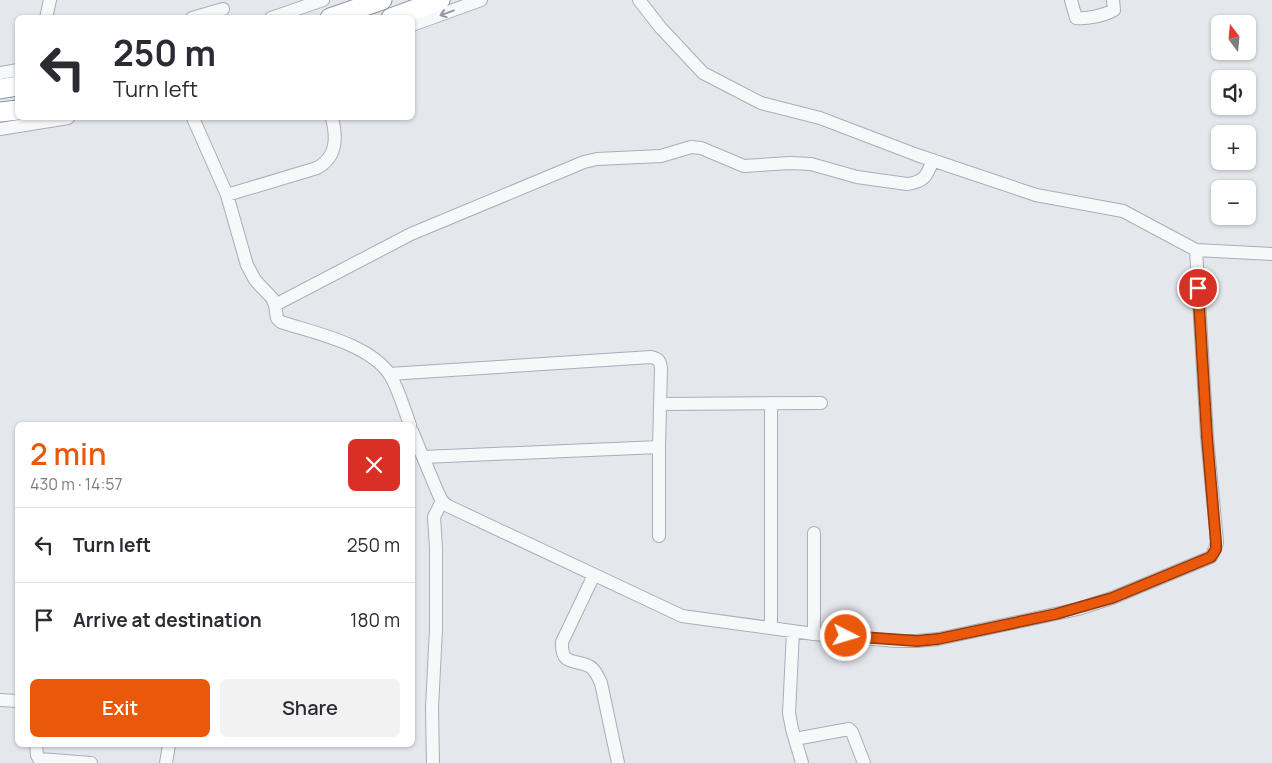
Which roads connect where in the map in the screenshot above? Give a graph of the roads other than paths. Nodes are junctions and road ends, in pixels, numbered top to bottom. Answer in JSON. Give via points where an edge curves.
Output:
{"nodes":[{"id":1,"x":50,"y":0,"type":"edge"},
{"id":2,"x":323,"y":0,"type":"edge"},
{"id":3,"x":382,"y":0,"type":"edge"},
{"id":4,"x":440,"y":0,"type":"edge"},
{"id":5,"x":481,"y":0,"type":"edge"},
{"id":6,"x":639,"y":0,"type":"edge"},
{"id":7,"x":1071,"y":0,"type":"edge"},
{"id":8,"x":1113,"y":0,"type":"edge"},
{"id":9,"x":288,"y":6,"type":"edge"},
{"id":10,"x":223,"y":9,"type":"edge"},
{"id":11,"x":47,"y":15,"type":"edge"},
{"id":12,"x":202,"y":15,"type":"edge"},
{"id":13,"x":275,"y":15,"type":"edge"},
{"id":14,"x":339,"y":15,"type":"edge"},
{"id":15,"x":400,"y":15,"type":"edge"},
{"id":16,"x":415,"y":24,"type":"edge"},
{"id":17,"x":15,"y":70,"type":"edge"},
{"id":18,"x":0,"y":72,"type":"edge"},
{"id":19,"x":15,"y":86,"type":"edge"},
{"id":20,"x":0,"y":89,"type":"edge"},
{"id":21,"x":15,"y":110,"type":"edge"},
{"id":22,"x":0,"y":112,"type":"edge"},
{"id":23,"x":56,"y":120,"type":"edge"},
{"id":24,"x":194,"y":120,"type":"edge"},
{"id":25,"x":332,"y":120,"type":"edge"},
{"id":26,"x":0,"y":129,"type":"edge"},
{"id":27,"x":933,"y":160,"type":"junction"},
{"id":28,"x":227,"y":195,"type":"junction"},
{"id":29,"x":1196,"y":250,"type":"junction"},
{"id":30,"x":1272,"y":254,"type":"edge"},
{"id":31,"x":275,"y":305,"type":"junction"},
{"id":32,"x":389,"y":374,"type":"junction"},
{"id":33,"x":771,"y":403,"type":"junction"},
{"id":34,"x":821,"y":403,"type":"dead end"},
{"id":35,"x":660,"y":404,"type":"junction"},
{"id":36,"x":409,"y":422,"type":"edge"},
{"id":37,"x":415,"y":438,"type":"edge"},
{"id":38,"x":659,"y":447,"type":"junction"},
{"id":39,"x":423,"y":457,"type":"junction"},
{"id":40,"x":442,"y":501,"type":"junction"},
{"id":41,"x":814,"y":533,"type":"dead end"},
{"id":42,"x":659,"y":536,"type":"dead end"},
{"id":43,"x":594,"y":575,"type":"junction"},
{"id":44,"x":771,"y":627,"type":"junction"},
{"id":45,"x":793,"y":631,"type":"junction"},
{"id":46,"x":814,"y":634,"type":"junction"},
{"id":47,"x":0,"y":700,"type":"edge"},
{"id":48,"x":15,"y":701,"type":"edge"},
{"id":49,"x":795,"y":739,"type":"junction"},
{"id":50,"x":36,"y":747,"type":"edge"},
{"id":51,"x":169,"y":747,"type":"edge"},
{"id":52,"x":92,"y":763,"type":"edge"},
{"id":53,"x":166,"y":763,"type":"edge"},
{"id":54,"x":434,"y":763,"type":"edge"},
{"id":55,"x":618,"y":763,"type":"edge"},
{"id":56,"x":802,"y":763,"type":"edge"},
{"id":57,"x":864,"y":763,"type":"edge"}],
"edges":[{"from":1,"to":11,"type":"street"},
{"from":2,"to":9,"type":"street"},
{"from":3,"to":14,"type":"highway"},
{"from":4,"to":15,"type":"highway"},
{"from":5,"to":16,"type":"street","one_way":true},
{"from":6,"to":27,"type":"street","via":[[703,73],[761,102],[820,118]]},
{"from":7,"to":8,"type":"street","via":[[1076,18],[1083,19],[1114,10]]},
{"from":9,"to":13,"type":"street"},
{"from":10,"to":12,"type":"street"},
{"from":17,"to":18,"type":"street"},
{"from":19,"to":20,"type":"highway"},
{"from":21,"to":22,"type":"highway"},
{"from":23,"to":26,"type":"street"},
{"from":24,"to":28,"type":"street"},
{"from":25,"to":28,"type":"street","via":[[336,142],[325,163]]},
{"from":27,"to":29,"type":"street","via":[[1036,195],[1123,212]]},
{"from":27,"to":31,"type":"street","via":[[926,176],[907,184],[856,177],[811,164],[744,166],[691,147],[661,156],[597,159],[411,234]]},
{"from":28,"to":31,"type":"street","via":[[247,265]]},
{"from":29,"to":30,"type":"street"},
{"from":29,"to":46,"type":"street","via":[[1216,542],[1211,557],[1078,609],[938,639],[898,641]]},
{"from":31,"to":32,"type":"street","via":[[281,322],[359,349],[375,359]]},
{"from":32,"to":35,"type":"street","via":[[652,357],[660,361]]},
{"from":32,"to":36,"type":"street"},
{"from":33,"to":34,"type":"street"},
{"from":33,"to":35,"type":"street"},
{"from":33,"to":44,"type":"street"},
{"from":35,"to":38,"type":"street"},
{"from":37,"to":39,"type":"street"},
{"from":38,"to":39,"type":"street"},
{"from":38,"to":42,"type":"street"},
{"from":39,"to":40,"type":"street"},
{"from":40,"to":43,"type":"street"},
{"from":40,"to":54,"type":"street","via":[[434,517]]},
{"from":41,"to":46,"type":"street"},
{"from":43,"to":44,"type":"street","via":[[682,616]]},
{"from":43,"to":55,"type":"street","via":[[562,642],[562,650],[569,661],[590,666],[597,674]]},
{"from":44,"to":45,"type":"street"},
{"from":45,"to":46,"type":"street"},
{"from":45,"to":49,"type":"street","via":[[789,713]]},
{"from":47,"to":48,"type":"street"},
{"from":49,"to":56,"type":"street"},
{"from":49,"to":57,"type":"street","via":[[850,729]]},
{"from":50,"to":52,"type":"street","via":[[39,759]]},
{"from":51,"to":53,"type":"street"}]}
